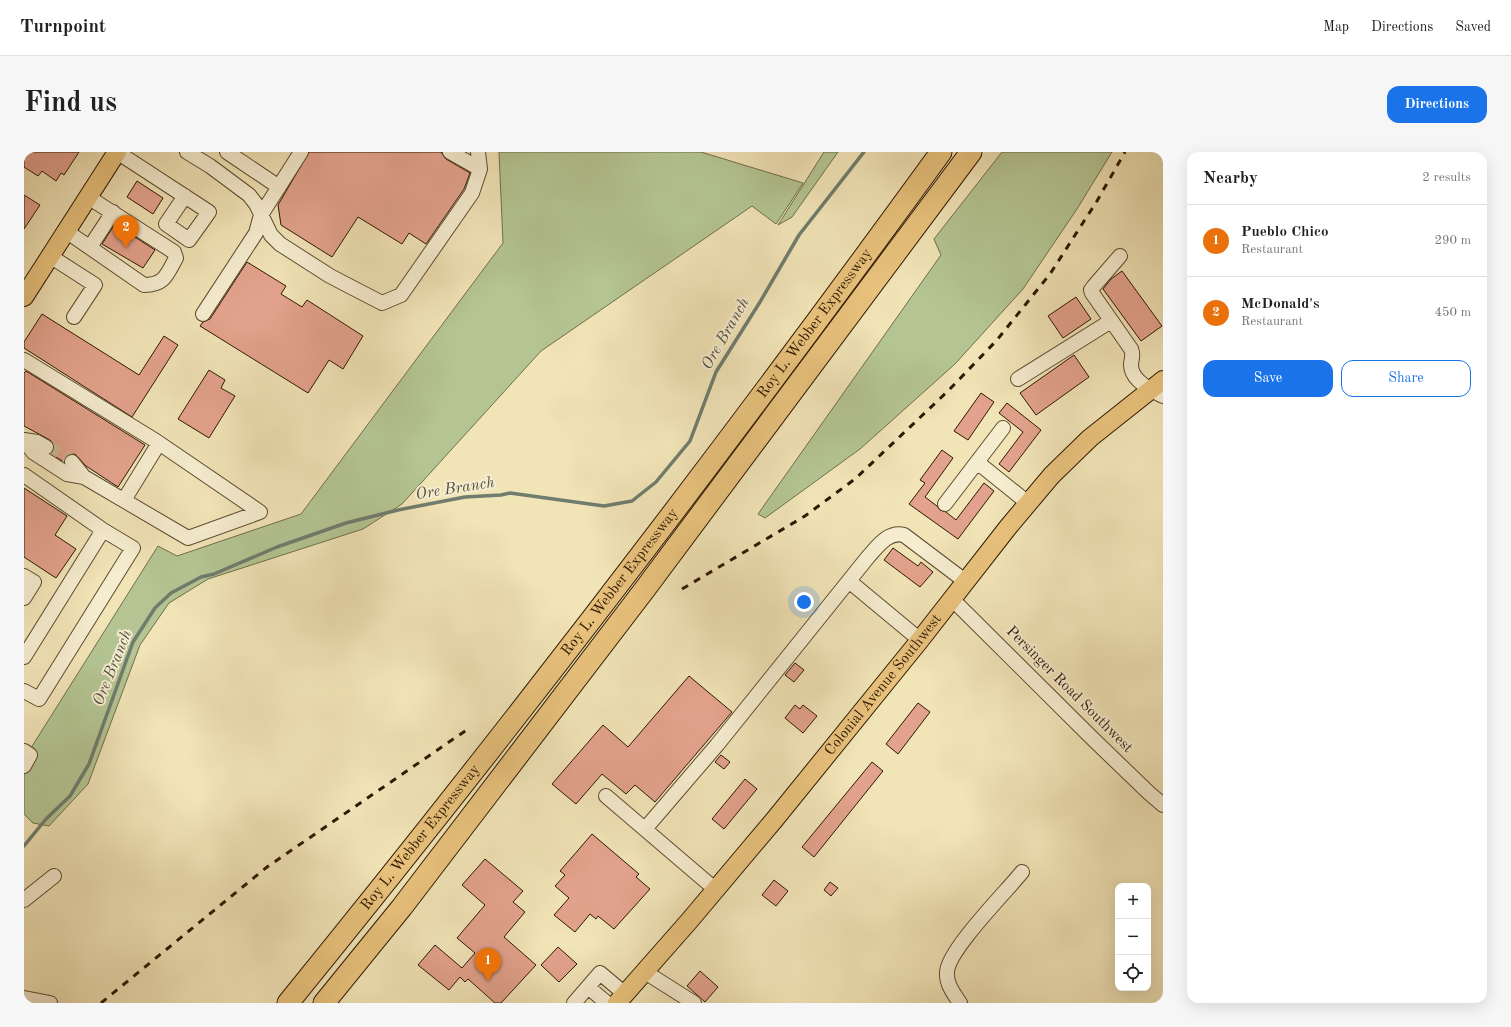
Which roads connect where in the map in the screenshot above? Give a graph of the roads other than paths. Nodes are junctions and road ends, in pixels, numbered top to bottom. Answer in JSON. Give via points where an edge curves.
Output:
{"nodes":[{"id":1,"x":117,"y":152,"type":"edge"},
{"id":2,"x":187,"y":152,"type":"edge"},
{"id":3,"x":227,"y":152,"type":"edge"},
{"id":4,"x":301,"y":152,"type":"edge"},
{"id":5,"x":450,"y":152,"type":"edge"},
{"id":6,"x":478,"y":152,"type":"edge"},
{"id":7,"x":941,"y":152,"type":"edge"},
{"id":8,"x":971,"y":152,"type":"edge"},
{"id":9,"x":480,"y":169,"type":"junction"},
{"id":10,"x":279,"y":187,"type":"junction"},
{"id":11,"x":185,"y":196,"type":"junction"},
{"id":12,"x":88,"y":197,"type":"junction"},
{"id":13,"x":113,"y":212,"type":"junction"},
{"id":14,"x":261,"y":216,"type":"junction"},
{"id":15,"x":66,"y":231,"type":"junction"},
{"id":16,"x":90,"y":247,"type":"junction"},
{"id":17,"x":50,"y":256,"type":"junction"},
{"id":18,"x":1120,"y":256,"type":"dead end"},
{"id":19,"x":24,"y":297,"type":"edge"},
{"id":20,"x":203,"y":314,"type":"dead end"},
{"id":21,"x":74,"y":317,"type":"dead end"},
{"id":22,"x":1111,"y":321,"type":"junction"},
{"id":23,"x":24,"y":360,"type":"edge"},
{"id":24,"x":1018,"y":379,"type":"dead end"},
{"id":25,"x":1159,"y":389,"type":"edge"},
{"id":26,"x":1003,"y":428,"type":"dead end"},
{"id":27,"x":24,"y":440,"type":"edge"},
{"id":28,"x":159,"y":443,"type":"junction"},
{"id":29,"x":46,"y":447,"type":"tunnel mouth"},
{"id":30,"x":72,"y":462,"type":"tunnel mouth"},
{"id":31,"x":977,"y":462,"type":"junction"},
{"id":32,"x":24,"y":475,"type":"edge"},
{"id":33,"x":84,"y":477,"type":"junction"},
{"id":34,"x":124,"y":500,"type":"junction"},
{"id":35,"x":1028,"y":503,"type":"junction"},
{"id":36,"x":945,"y":504,"type":"dead end"},
{"id":37,"x":103,"y":530,"type":"junction"},
{"id":38,"x":24,"y":576,"type":"edge"},
{"id":39,"x":849,"y":581,"type":"junction"},
{"id":40,"x":965,"y":581,"type":"junction"},
{"id":41,"x":24,"y":598,"type":"edge"},
{"id":42,"x":952,"y":599,"type":"junction"},
{"id":43,"x":920,"y":640,"type":"junction"},
{"id":44,"x":24,"y":658,"type":"edge"},
{"id":45,"x":24,"y":691,"type":"edge"},
{"id":46,"x":24,"y":751,"type":"edge"},
{"id":47,"x":24,"y":766,"type":"edge"},
{"id":48,"x":606,"y":796,"type":"dead end"},
{"id":49,"x":1163,"y":804,"type":"edge"},
{"id":50,"x":645,"y":829,"type":"junction"},
{"id":51,"x":1022,"y":872,"type":"dead end"},
{"id":52,"x":54,"y":876,"type":"dead end"},
{"id":53,"x":716,"y":890,"type":"junction"},
{"id":54,"x":24,"y":900,"type":"edge"},
{"id":55,"x":402,"y":907,"type":"junction"},
{"id":56,"x":645,"y":972,"type":"junction"},
{"id":57,"x":588,"y":987,"type":"junction"},
{"id":58,"x":24,"y":998,"type":"edge"},
{"id":59,"x":621,"y":998,"type":"edge"},
{"id":60,"x":50,"y":1003,"type":"edge"},
{"id":61,"x":288,"y":1003,"type":"edge"},
{"id":62,"x":324,"y":1003,"type":"edge"},
{"id":63,"x":336,"y":1003,"type":"edge"},
{"id":64,"x":574,"y":1003,"type":"edge"},
{"id":65,"x":607,"y":1003,"type":"edge"},
{"id":66,"x":694,"y":1003,"type":"edge"},
{"id":67,"x":960,"y":1003,"type":"edge"}],
"edges":[{"from":1,"to":11,"type":"street"},
{"from":1,"to":12,"type":"main road"},
{"from":2,"to":14,"type":"street","via":[[249,195]]},
{"from":3,"to":10,"type":"street"},
{"from":4,"to":10,"type":"street"},
{"from":5,"to":9,"type":"street"},
{"from":6,"to":9,"type":"street"},
{"from":7,"to":61,"type":"highway","name":"Roy L. Webber Expressway","via":[[673,515],[468,780]]},
{"from":8,"to":55,"type":"highway","name":"Roy L. Webber Expressway","via":[[719,492]]},
{"from":9,"to":14,"type":"street","via":[[472,193],[401,295],[382,303],[330,276],[280,244],[271,235]]},
{"from":10,"to":14,"type":"street"},
{"from":11,"to":11,"type":"street","via":[[166,224],[189,240],[209,212]]},
{"from":12,"to":13,"type":"street"},
{"from":12,"to":15,"type":"main road"},
{"from":13,"to":16,"type":"street"},
{"from":13,"to":16,"type":"street","via":[[174,252],[176,258],[164,280],[144,285]]},
{"from":14,"to":20,"type":"street","via":[[256,233]]},
{"from":15,"to":16,"type":"street"},
{"from":15,"to":17,"type":"main road"},
{"from":17,"to":19,"type":"main road"},
{"from":17,"to":21,"type":"street","via":[[95,285]]},
{"from":18,"to":22,"type":"street","via":[[1091,290]]},
{"from":22,"to":24,"type":"street"},
{"from":22,"to":25,"type":"street","via":[[1133,352],[1132,370],[1138,379]]},
{"from":23,"to":28,"type":"street"},
{"from":25,"to":35,"type":"main road","name":"Colonial Avenue Southwest","via":[[1066,460]]},
{"from":26,"to":31,"type":"street"},
{"from":27,"to":29,"type":"street","via":[[37,442]]},
{"from":27,"to":33,"type":"street","via":[[33,452],[67,474]]},
{"from":28,"to":34,"type":"street"},
{"from":28,"to":34,"type":"street","via":[[260,512],[188,538]]},
{"from":30,"to":33,"type":"street"},
{"from":31,"to":35,"type":"street"},
{"from":31,"to":36,"type":"street"},
{"from":32,"to":37,"type":"street"},
{"from":33,"to":34,"type":"street"},
{"from":35,"to":40,"type":"main road","name":"Colonial Avenue Southwest"},
{"from":37,"to":44,"type":"street"},
{"from":37,"to":45,"type":"street","via":[[133,548],[39,699]]},
{"from":38,"to":41,"type":"street","via":[[34,582]]},
{"from":39,"to":40,"type":"street","via":[[880,545],[898,533]]},
{"from":39,"to":43,"type":"street"},
{"from":39,"to":50,"type":"street","via":[[717,745]]},
{"from":40,"to":42,"type":"main road","name":"Colonial Avenue Southwest"},
{"from":42,"to":43,"type":"main road","name":"Colonial Avenue Southwest"},
{"from":42,"to":49,"type":"street","name":"Persinger Road Southwest","via":[[1094,740]]},
{"from":43,"to":53,"type":"main road","name":"Colonial Avenue Southwest"},
{"from":46,"to":47,"type":"street","via":[[30,755]]},
{"from":48,"to":50,"type":"street"},
{"from":50,"to":53,"type":"street"},
{"from":51,"to":67,"type":"street","via":[[958,948],[948,965],[948,982]]},
{"from":52,"to":54,"type":"street"},
{"from":53,"to":56,"type":"main road","name":"Colonial Avenue Southwest"},
{"from":55,"to":62,"type":"highway","name":"Roy L. Webber Expressway"},
{"from":55,"to":63,"type":"highway"},
{"from":56,"to":59,"type":"main road","name":"Colonial Avenue Southwest"},
{"from":56,"to":66,"type":"street"},
{"from":57,"to":59,"type":"street","via":[[600,973]]},
{"from":57,"to":64,"type":"street"},
{"from":57,"to":65,"type":"street"},
{"from":58,"to":60,"type":"street"}]}
